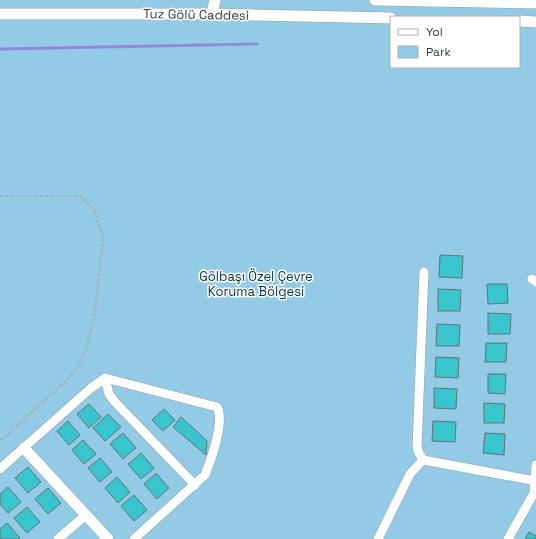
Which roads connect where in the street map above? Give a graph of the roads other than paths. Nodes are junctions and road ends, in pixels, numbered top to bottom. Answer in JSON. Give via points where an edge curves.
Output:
{"nodes":[{"id":1,"x":215,"y":0,"type":"edge"},
{"id":2,"x":375,"y":0,"type":"edge"},
{"id":3,"x":536,"y":3,"type":"edge"},
{"id":4,"x":0,"y":14,"type":"edge"},
{"id":5,"x":212,"y":14,"type":"junction"},
{"id":6,"x":390,"y":18,"type":"edge"},
{"id":7,"x":520,"y":21,"type":"edge"},
{"id":8,"x":536,"y":22,"type":"edge"},
{"id":9,"x":424,"y":272,"type":"dead end"},
{"id":10,"x":105,"y":378,"type":"junction"},
{"id":11,"x":24,"y":448,"type":"junction"},
{"id":12,"x":423,"y":460,"type":"junction"},
{"id":13,"x":536,"y":465,"type":"edge"},
{"id":14,"x":0,"y":469,"type":"edge"},
{"id":15,"x":536,"y":481,"type":"edge"},
{"id":16,"x":195,"y":485,"type":"junction"},
{"id":17,"x":86,"y":515,"type":"junction"},
{"id":18,"x":58,"y":539,"type":"edge"},
{"id":19,"x":108,"y":539,"type":"edge"},
{"id":20,"x":134,"y":539,"type":"edge"},
{"id":21,"x":378,"y":539,"type":"edge"},
{"id":22,"x":508,"y":539,"type":"edge"}],
"edges":[{"from":1,"to":5,"type":"street"},
{"from":2,"to":3,"type":"street"},
{"from":4,"to":5,"type":"street","name":"Tuz Gölü Caddesi"},
{"from":5,"to":6,"type":"street","name":"Tuz Gölü Caddesi"},
{"from":7,"to":8,"type":"street"},
{"from":9,"to":12,"type":"street","via":[[417,446]]},
{"from":10,"to":11,"type":"street"},
{"from":10,"to":16,"type":"street","via":[[109,394],[115,402]]},
{"from":10,"to":16,"type":"street","via":[[217,407],[220,412],[219,428],[210,462],[205,475]]},
{"from":11,"to":14,"type":"street"},
{"from":11,"to":17,"type":"street"},
{"from":12,"to":15,"type":"street"},
{"from":12,"to":21,"type":"street","via":[[410,474]]},
{"from":13,"to":15,"type":"street"},
{"from":15,"to":22,"type":"street","via":[[534,493]]},
{"from":16,"to":20,"type":"street"},
{"from":17,"to":18,"type":"street"},
{"from":17,"to":19,"type":"street"}]}
